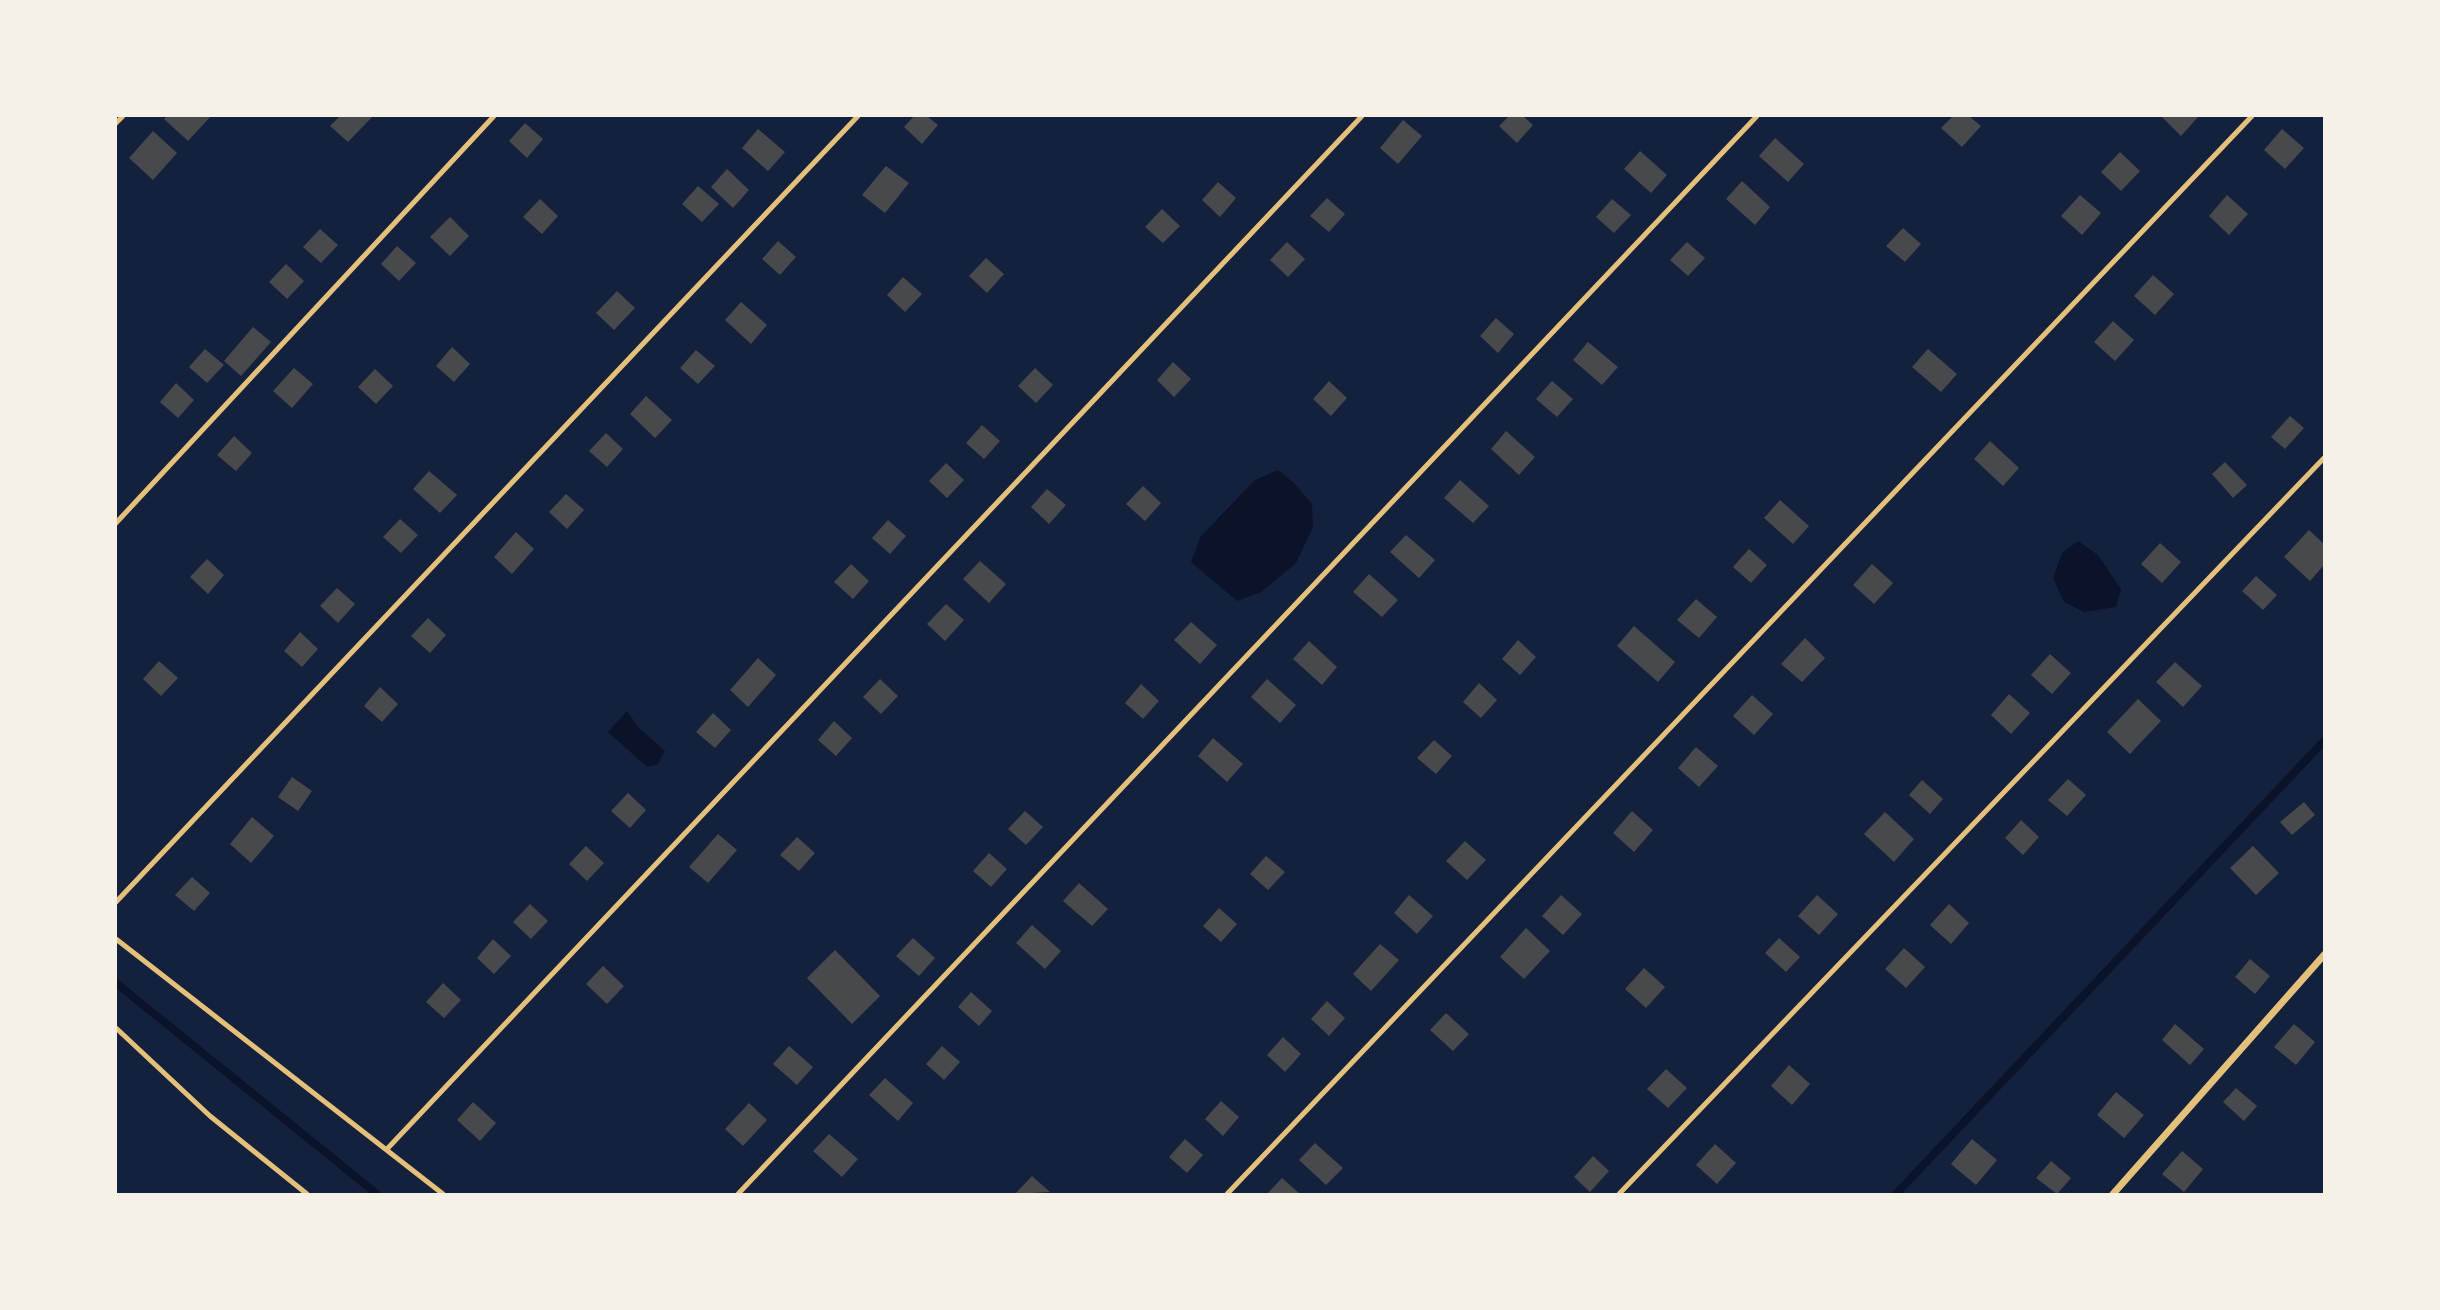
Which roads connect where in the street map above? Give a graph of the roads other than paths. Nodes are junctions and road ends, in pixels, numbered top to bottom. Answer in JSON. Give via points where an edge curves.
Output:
{"nodes":[{"id":1,"x":123,"y":116,"type":"edge"},
{"id":2,"x":494,"y":116,"type":"edge"},
{"id":3,"x":858,"y":116,"type":"edge"},
{"id":4,"x":1362,"y":116,"type":"edge"},
{"id":5,"x":1757,"y":116,"type":"edge"},
{"id":6,"x":2252,"y":116,"type":"edge"},
{"id":7,"x":116,"y":124,"type":"edge"},
{"id":8,"x":2325,"y":458,"type":"edge"},
{"id":9,"x":116,"y":523,"type":"edge"},
{"id":10,"x":116,"y":902,"type":"edge"},
{"id":11,"x":116,"y":939,"type":"edge"},
{"id":12,"x":2325,"y":955,"type":"edge"},
{"id":13,"x":116,"y":1028,"type":"edge"},
{"id":14,"x":387,"y":1149,"type":"junction"},
{"id":15,"x":307,"y":1195,"type":"edge"},
{"id":16,"x":443,"y":1195,"type":"edge"},
{"id":17,"x":738,"y":1195,"type":"edge"},
{"id":18,"x":1227,"y":1195,"type":"edge"},
{"id":19,"x":1619,"y":1195,"type":"edge"},
{"id":20,"x":2113,"y":1195,"type":"edge"}],
"edges":[{"from":1,"to":7,"type":"lane"},
{"from":2,"to":9,"type":"lane"},
{"from":3,"to":10,"type":"lane"},
{"from":4,"to":14,"type":"lane"},
{"from":5,"to":17,"type":"lane"},
{"from":6,"to":18,"type":"lane"},
{"from":8,"to":19,"type":"lane"},
{"from":11,"to":14,"type":"lane"},
{"from":12,"to":20,"type":"street"},
{"from":13,"to":15,"type":"lane","via":[[210,1116]]},
{"from":14,"to":16,"type":"lane"}]}
